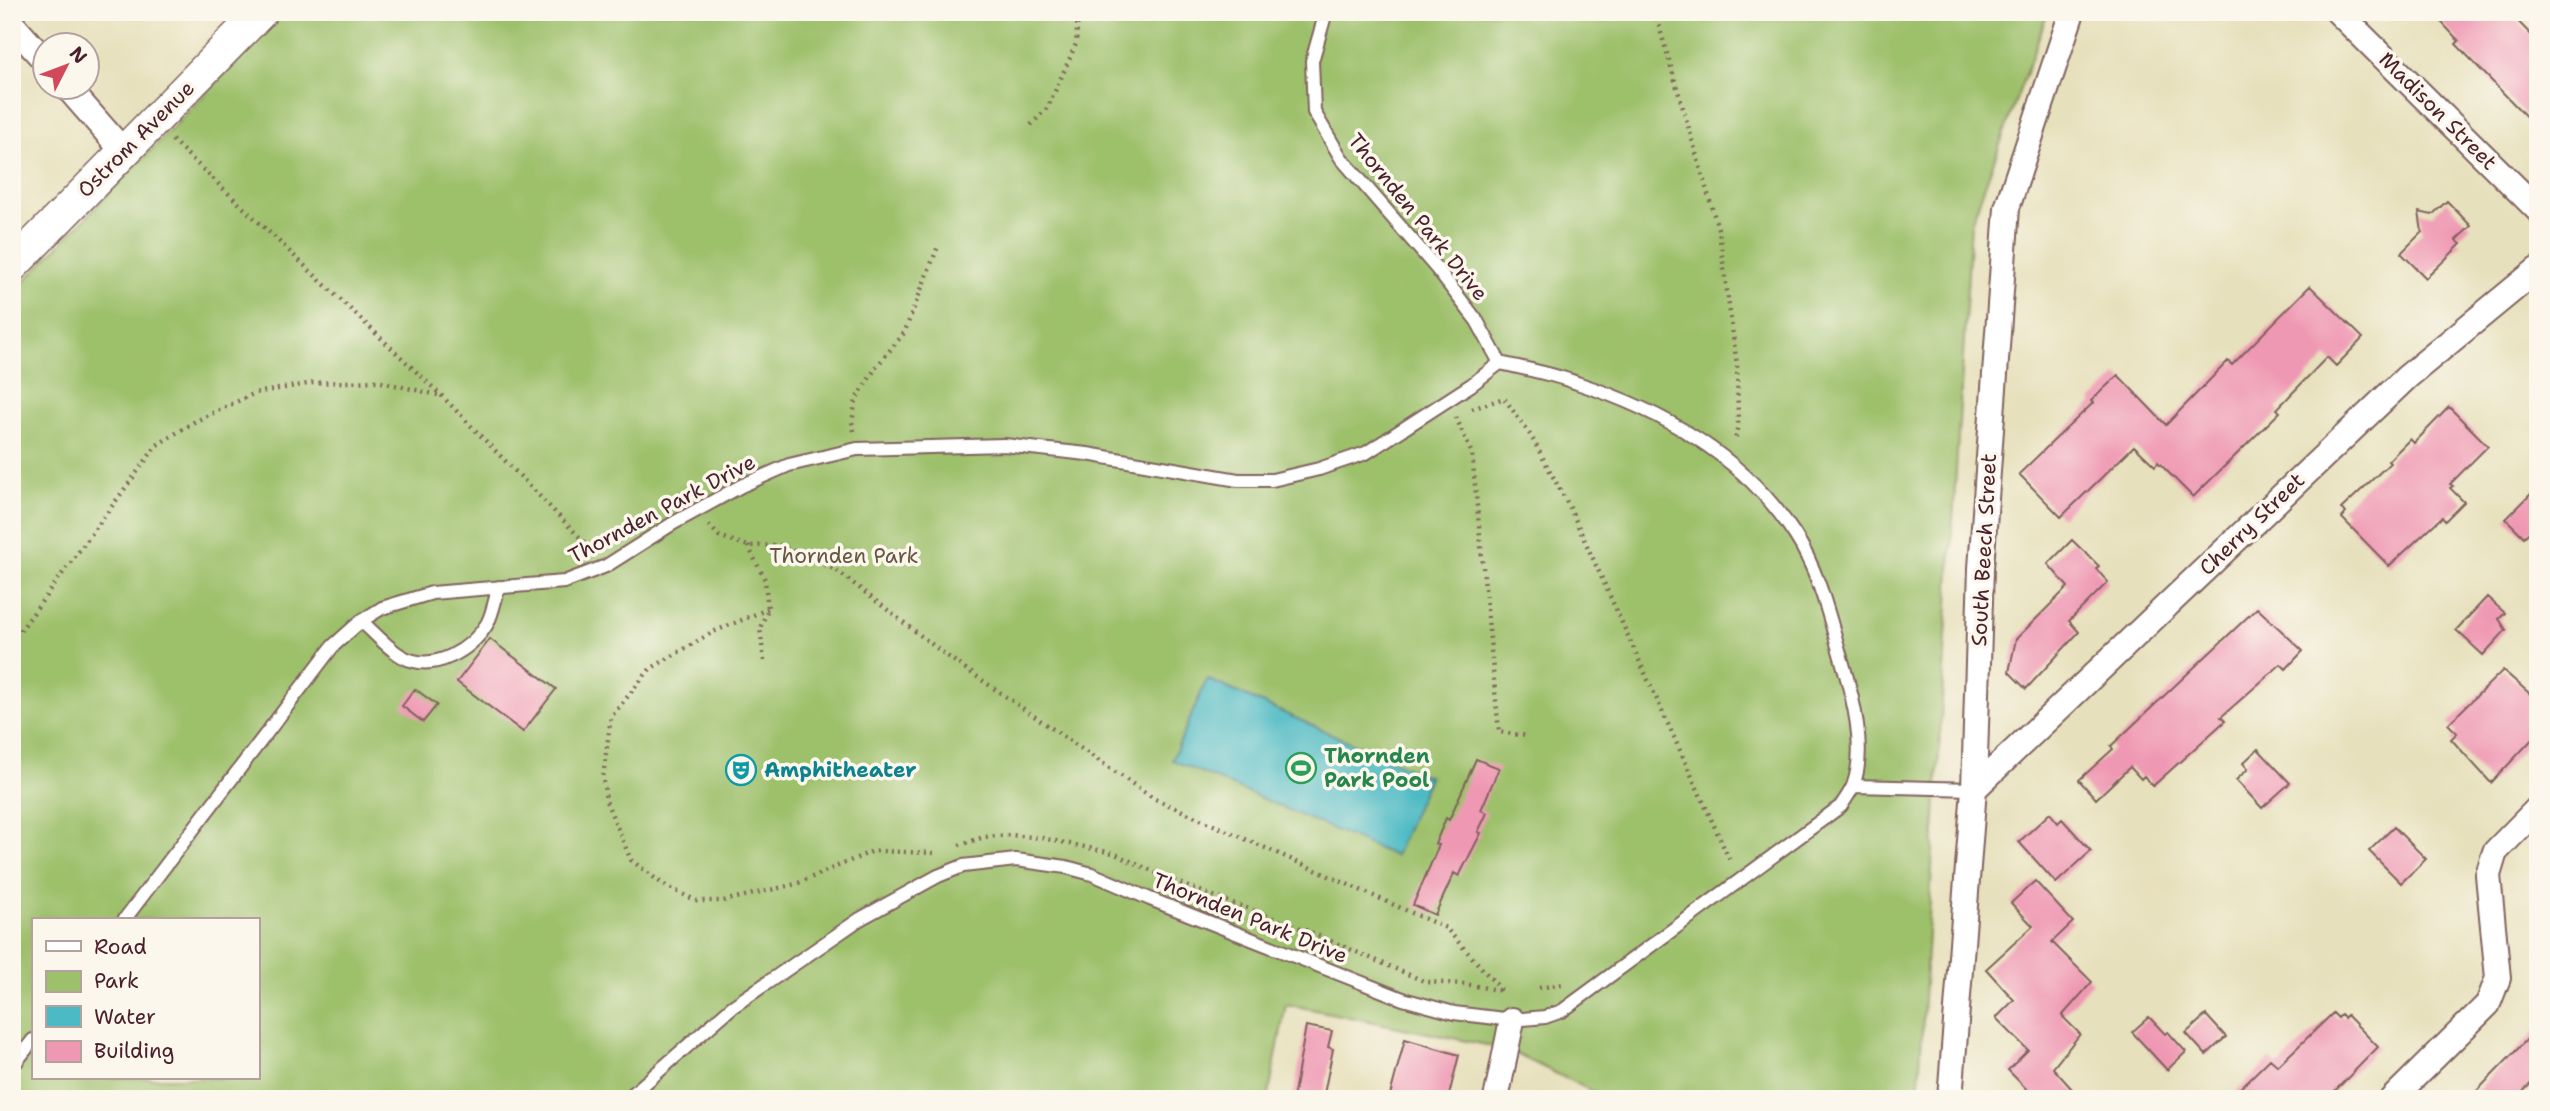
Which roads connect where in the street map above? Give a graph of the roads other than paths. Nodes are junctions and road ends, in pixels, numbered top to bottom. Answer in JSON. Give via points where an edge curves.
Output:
{"nodes":[{"id":1,"x":261,"y":12,"type":"edge"},
{"id":2,"x":1326,"y":12,"type":"edge"},
{"id":3,"x":2072,"y":12,"type":"edge"},
{"id":4,"x":2338,"y":12,"type":"edge"},
{"id":5,"x":12,"y":24,"type":"edge"},
{"id":6,"x":32,"y":46,"type":"edge"},
{"id":7,"x":80,"y":102,"type":"edge"},
{"id":8,"x":123,"y":151,"type":"junction"},
{"id":9,"x":2538,"y":209,"type":"edge"},
{"id":10,"x":12,"y":266,"type":"edge"},
{"id":11,"x":2538,"y":270,"type":"edge"},
{"id":12,"x":1500,"y":363,"type":"junction"},
{"id":13,"x":499,"y":587,"type":"junction"},
{"id":14,"x":361,"y":621,"type":"junction"},
{"id":15,"x":1854,"y":786,"type":"junction"},
{"id":16,"x":1974,"y":789,"type":"junction"},
{"id":17,"x":2538,"y":808,"type":"edge"},
{"id":18,"x":126,"y":918,"type":"edge"},
{"id":19,"x":1512,"y":1020,"type":"junction"},
{"id":20,"x":32,"y":1041,"type":"edge"},
{"id":21,"x":12,"y":1067,"type":"edge"},
{"id":22,"x":2400,"y":1096,"type":"edge"},
{"id":23,"x":627,"y":1099,"type":"edge"},
{"id":24,"x":1496,"y":1099,"type":"edge"},
{"id":25,"x":1950,"y":1099,"type":"edge"}],
"edges":[{"from":1,"to":8,"type":"street","name":"Ostrom Avenue"},
{"from":2,"to":12,"type":"lane","name":"Thornden Park Drive","via":[[1312,61],[1314,112],[1340,158],[1477,321]]},
{"from":3,"to":16,"type":"street","name":"South Beech Street","via":[[2007,208],[1981,568]]},
{"from":4,"to":9,"type":"street","name":"Madison Street"},
{"from":5,"to":6,"type":"street"},
{"from":7,"to":8,"type":"street"},
{"from":8,"to":10,"type":"street","name":"Ostrom Avenue"},
{"from":11,"to":16,"type":"street","name":"Cherry Street","via":[[2407,377]]},
{"from":12,"to":13,"type":"lane","name":"Thornden Park Drive","via":[[1366,453],[1272,480],[1238,480],[1087,453],[1004,445],[857,449],[789,465],[741,486],[606,566],[564,582]]},
{"from":12,"to":15,"type":"lane","via":[[1576,382],[1659,415],[1731,463],[1756,486],[1796,535],[1821,590],[1854,701],[1859,765]]},
{"from":13,"to":14,"type":"lane","name":"Thornden Park Drive","via":[[432,593],[382,608]]},
{"from":13,"to":14,"type":"lane","via":[[488,622],[461,650],[442,661],[404,657]]},
{"from":14,"to":18,"type":"lane","name":"Thornden Park Drive","via":[[333,646]]},
{"from":15,"to":16,"type":"lane"},
{"from":15,"to":19,"type":"lane","name":"Thornden Park Drive","via":[[1841,806],[1562,1011]]},
{"from":16,"to":25,"type":"street","name":"South Beech Street"},
{"from":17,"to":22,"type":"street","via":[[2494,852],[2488,875],[2498,978],[2488,1004]]},
{"from":19,"to":23,"type":"lane","name":"Thornden Park Drive","via":[[1454,1013],[1403,999],[1092,874],[1016,860],[963,866],[860,919],[732,1007]]},
{"from":19,"to":24,"type":"street"},
{"from":20,"to":21,"type":"lane"}]}
